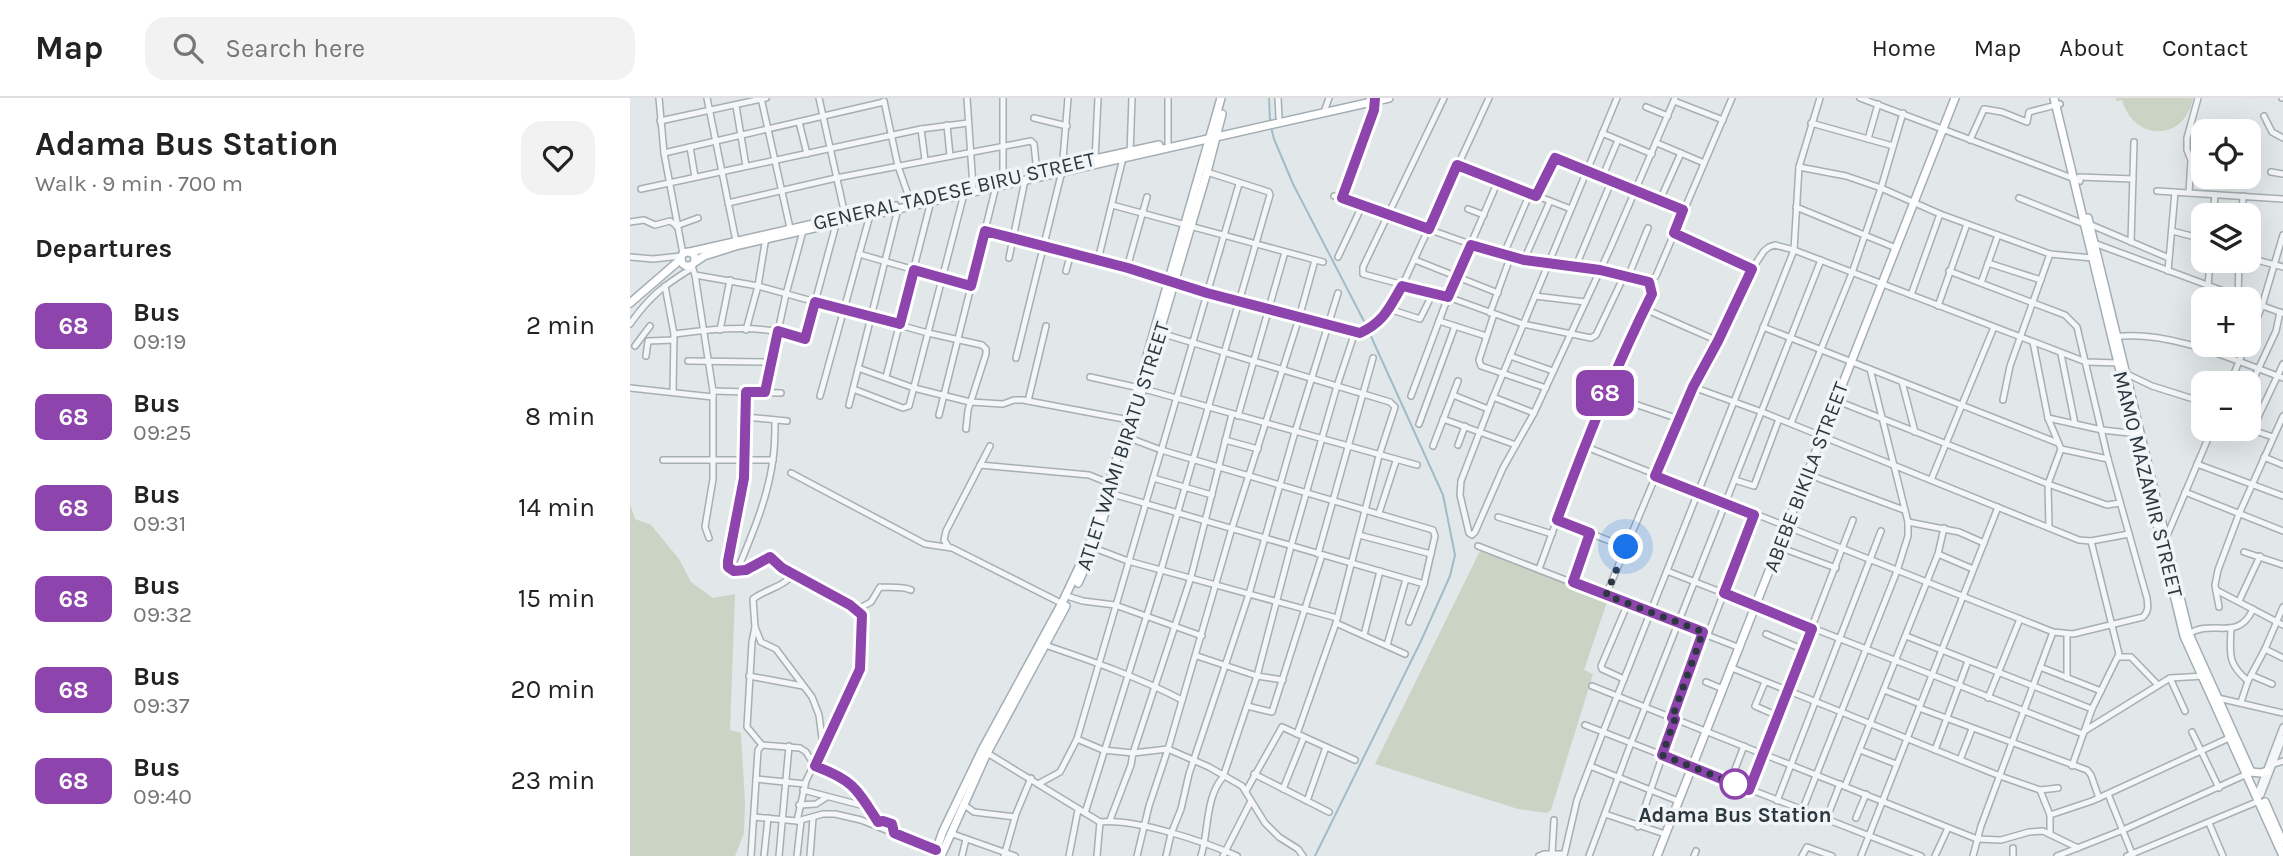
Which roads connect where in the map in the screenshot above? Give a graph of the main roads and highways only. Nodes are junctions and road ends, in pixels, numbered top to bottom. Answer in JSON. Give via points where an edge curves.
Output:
{"nodes":[{"id":1,"x":1223,"y":98,"type":"edge"},
{"id":2,"x":1389,"y":98,"type":"edge"},
{"id":3,"x":1955,"y":98,"type":"edge"},
{"id":4,"x":1372,"y":99,"type":"edge"},
{"id":5,"x":2057,"y":102,"type":"edge"},
{"id":6,"x":1215,"y":134,"type":"junction"},
{"id":7,"x":1127,"y":156,"type":"junction"},
{"id":8,"x":1062,"y":169,"type":"junction"},
{"id":9,"x":999,"y":183,"type":"junction"},
{"id":10,"x":911,"y":204,"type":"junction"},
{"id":11,"x":897,"y":207,"type":"junction"},
{"id":12,"x":840,"y":218,"type":"junction"},
{"id":13,"x":1188,"y":226,"type":"junction"},
{"id":14,"x":766,"y":236,"type":"junction"},
{"id":15,"x":2091,"y":242,"type":"junction"},
{"id":16,"x":688,"y":262,"type":"junction"},
{"id":17,"x":630,"y":303,"type":"edge"},
{"id":18,"x":2115,"y":336,"type":"junction"},
{"id":19,"x":1140,"y":388,"type":"junction"},
{"id":20,"x":2139,"y":434,"type":"junction"},
{"id":21,"x":1126,"y":437,"type":"junction"},
{"id":22,"x":1108,"y":492,"type":"junction"},
{"id":23,"x":2164,"y":539,"type":"junction"},
{"id":24,"x":1064,"y":604,"type":"junction"},
{"id":25,"x":2204,"y":675,"type":"junction"},
{"id":26,"x":984,"y":751,"type":"junction"},
{"id":27,"x":2269,"y":767,"type":"road end"},
{"id":28,"x":2249,"y":773,"type":"junction"},
{"id":29,"x":2258,"y":795,"type":"junction"},
{"id":30,"x":2283,"y":843,"type":"edge"},
{"id":31,"x":937,"y":854,"type":"edge"},
{"id":32,"x":1657,"y":856,"type":"edge"},
{"id":33,"x":2283,"y":856,"type":"edge"}],
"edges":[{"from":1,"to":6,"type":"main road"},
{"from":2,"to":4,"type":"main road"},
{"from":3,"to":32,"type":"main road","name":"ABEBE BIKILA STREET"},
{"from":4,"to":6,"type":"main road"},
{"from":5,"to":15,"type":"main road","name":"MAMO MAZAMIR STREET"},
{"from":6,"to":7,"type":"main road","name":"GENERAL TADESE BIRU STREET"},
{"from":6,"to":7,"type":"main road","name":"GENERAL TADESE BIRU STREET"},
{"from":6,"to":13,"type":"main road","name":"ATLET WAMI BIRATU STREET"},
{"from":6,"to":13,"type":"main road","name":"ATLET WAMI BIRATU STREET"},
{"from":7,"to":8,"type":"main road","name":"GENERAL TADESE BIRU STREET"},
{"from":8,"to":9,"type":"main road","name":"GENERAL TADESE BIRU STREET"},
{"from":8,"to":9,"type":"main road","name":"GENERAL TADESE BIRU STREET"},
{"from":9,"to":10,"type":"main road","name":"GENERAL TADESE BIRU STREET"},
{"from":9,"to":10,"type":"main road","name":"GENERAL TADESE BIRU STREET"},
{"from":10,"to":11,"type":"main road","name":"GENERAL TADESE BIRU STREET"},
{"from":11,"to":12,"type":"main road","name":"GENERAL TADESE BIRU STREET"},
{"from":11,"to":12,"type":"main road","name":"GENERAL TADESE BIRU STREET"},
{"from":12,"to":14,"type":"main road","name":"GENERAL TADESE BIRU STREET"},
{"from":12,"to":14,"type":"main road","name":"GENERAL TADESE BIRU STREET","via":[[803,231]]},
{"from":13,"to":19,"type":"main road","name":"ATLET WAMI BIRATU STREET"},
{"from":14,"to":16,"type":"main road","name":"GENERAL TADESE BIRU STREET"},
{"from":14,"to":16,"type":"main road","name":"GENERAL TADESE BIRU STREET","via":[[736,241]]},
{"from":15,"to":18,"type":"main road","name":"MAMO MAZAMIR STREET"},
{"from":15,"to":18,"type":"main road","name":"MAMO MAZAMIR STREET"},
{"from":16,"to":17,"type":"main road","via":[[663,275]]},
{"from":18,"to":20,"type":"main road","name":"MAMO MAZAMIR STREET"},
{"from":18,"to":20,"type":"main road","name":"MAMO MAZAMIR STREET","via":[[2118,363]]},
{"from":19,"to":21,"type":"main road","name":"ATLET WAMI BIRATU STREET"},
{"from":19,"to":21,"type":"main road","name":"ATLET WAMI BIRATU STREET"},
{"from":20,"to":23,"type":"main road","name":"MAMO MAZAMIR STREET"},
{"from":21,"to":22,"type":"main road","name":"ATLET WAMI BIRATU STREET"},
{"from":21,"to":22,"type":"main road","name":"ATLET WAMI BIRATU STREET"},
{"from":22,"to":24,"type":"main road","name":"ATLET WAMI BIRATU STREET"},
{"from":22,"to":24,"type":"main road","name":"ATLET WAMI BIRATU STREET","via":[[1094,548]]},
{"from":23,"to":25,"type":"main road","name":"MAMO MAZAMIR STREET"},
{"from":23,"to":25,"type":"main road","name":"MAMO MAZAMIR STREET","via":[[2184,636]]},
{"from":24,"to":26,"type":"main road","name":"ATLET WAMI BIRATU STREET"},
{"from":24,"to":26,"type":"main road","name":"ATLET WAMI BIRATU STREET"},
{"from":25,"to":28,"type":"main road","name":"MAMO MAZAMIR STREET"},
{"from":25,"to":28,"type":"main road","name":"MAMO MAZAMIR STREET","via":[[2229,738]]},
{"from":26,"to":31,"type":"main road","name":"ATLET WAMI BIRATU STREET"},
{"from":26,"to":31,"type":"main road","name":"ATLET WAMI BIRATU STREET"},
{"from":27,"to":28,"type":"main road"},
{"from":28,"to":29,"type":"main road","name":"MAMO MAZAMIR STREET"},
{"from":29,"to":30,"type":"main road","name":"MAMO MAZAMIR STREET"},
{"from":29,"to":33,"type":"main road","name":"MAMO MAZAMIR STREET"}]}
